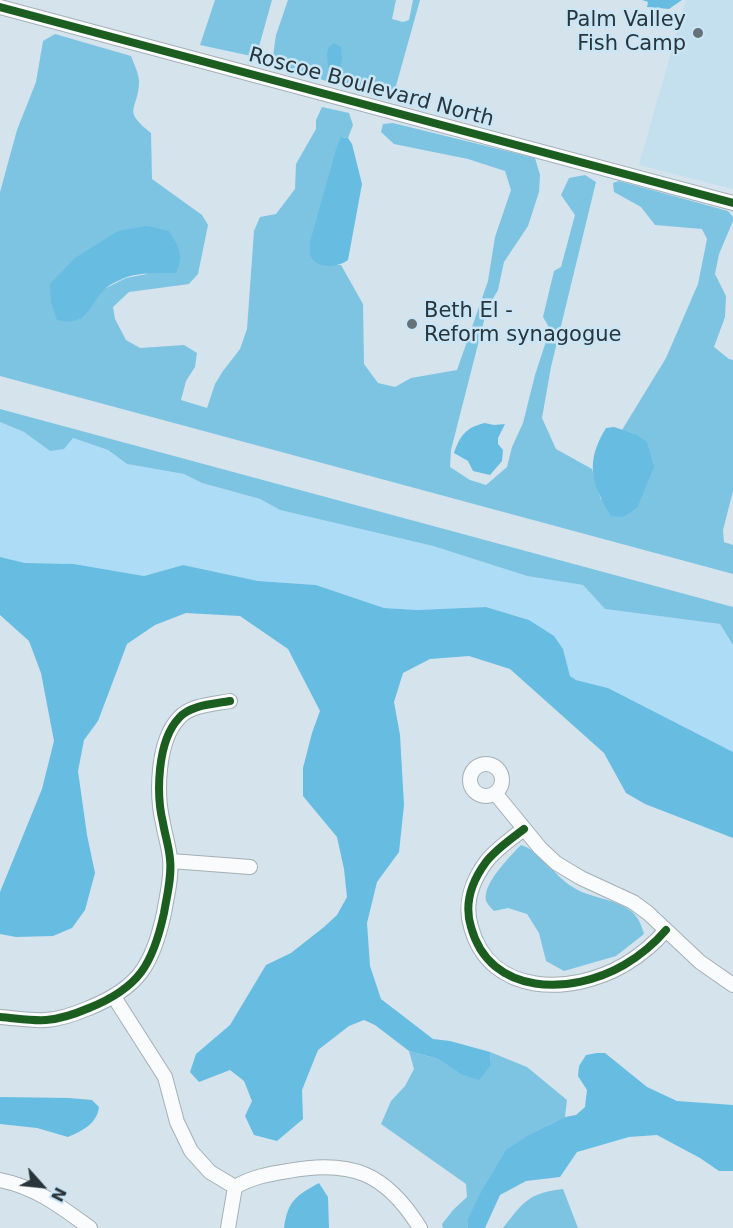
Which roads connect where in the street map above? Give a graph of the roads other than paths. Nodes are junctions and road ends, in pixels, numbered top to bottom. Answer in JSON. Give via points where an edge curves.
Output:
{"nodes":[{"id":1,"x":0,"y":7,"type":"edge"},
{"id":2,"x":733,"y":203,"type":"edge"},
{"id":3,"x":230,"y":701,"type":"dead end"},
{"id":4,"x":495,"y":793,"type":"dead end"},
{"id":5,"x":524,"y":830,"type":"junction"},
{"id":6,"x":171,"y":861,"type":"junction"},
{"id":7,"x":250,"y":867,"type":"dead end"},
{"id":8,"x":666,"y":930,"type":"junction"},
{"id":9,"x":733,"y":985,"type":"edge"},
{"id":10,"x":114,"y":997,"type":"junction"},
{"id":11,"x":0,"y":1017,"type":"edge"},
{"id":12,"x":0,"y":1180,"type":"edge"},
{"id":13,"x":235,"y":1186,"type":"junction"},
{"id":14,"x":90,"y":1228,"type":"edge"},
{"id":15,"x":228,"y":1228,"type":"edge"},
{"id":16,"x":420,"y":1228,"type":"edge"}],
"edges":[{"from":1,"to":2,"type":"street","name":"Roscoe Boulevard North"},
{"from":3,"to":6,"type":"street","via":[[184,713],[166,740],[160,807]]},
{"from":4,"to":5,"type":"street"},
{"from":5,"to":8,"type":"street","via":[[556,863],[633,902]]},
{"from":5,"to":8,"type":"street","via":[[487,860],[469,897],[472,933],[496,968],[516,979],[542,985],[589,980],[642,954]]},
{"from":6,"to":7,"type":"street"},
{"from":6,"to":10,"type":"street","via":[[155,950],[138,976]]},
{"from":8,"to":9,"type":"street","via":[[700,962]]},
{"from":10,"to":11,"type":"street","via":[[57,1019]]},
{"from":10,"to":13,"type":"street","via":[[165,1077],[177,1122],[191,1151],[210,1172]]},
{"from":12,"to":14,"type":"street","via":[[46,1196]]},
{"from":13,"to":15,"type":"street"},
{"from":13,"to":16,"type":"street","via":[[258,1176],[310,1167],[345,1168],[384,1186]]}]}
